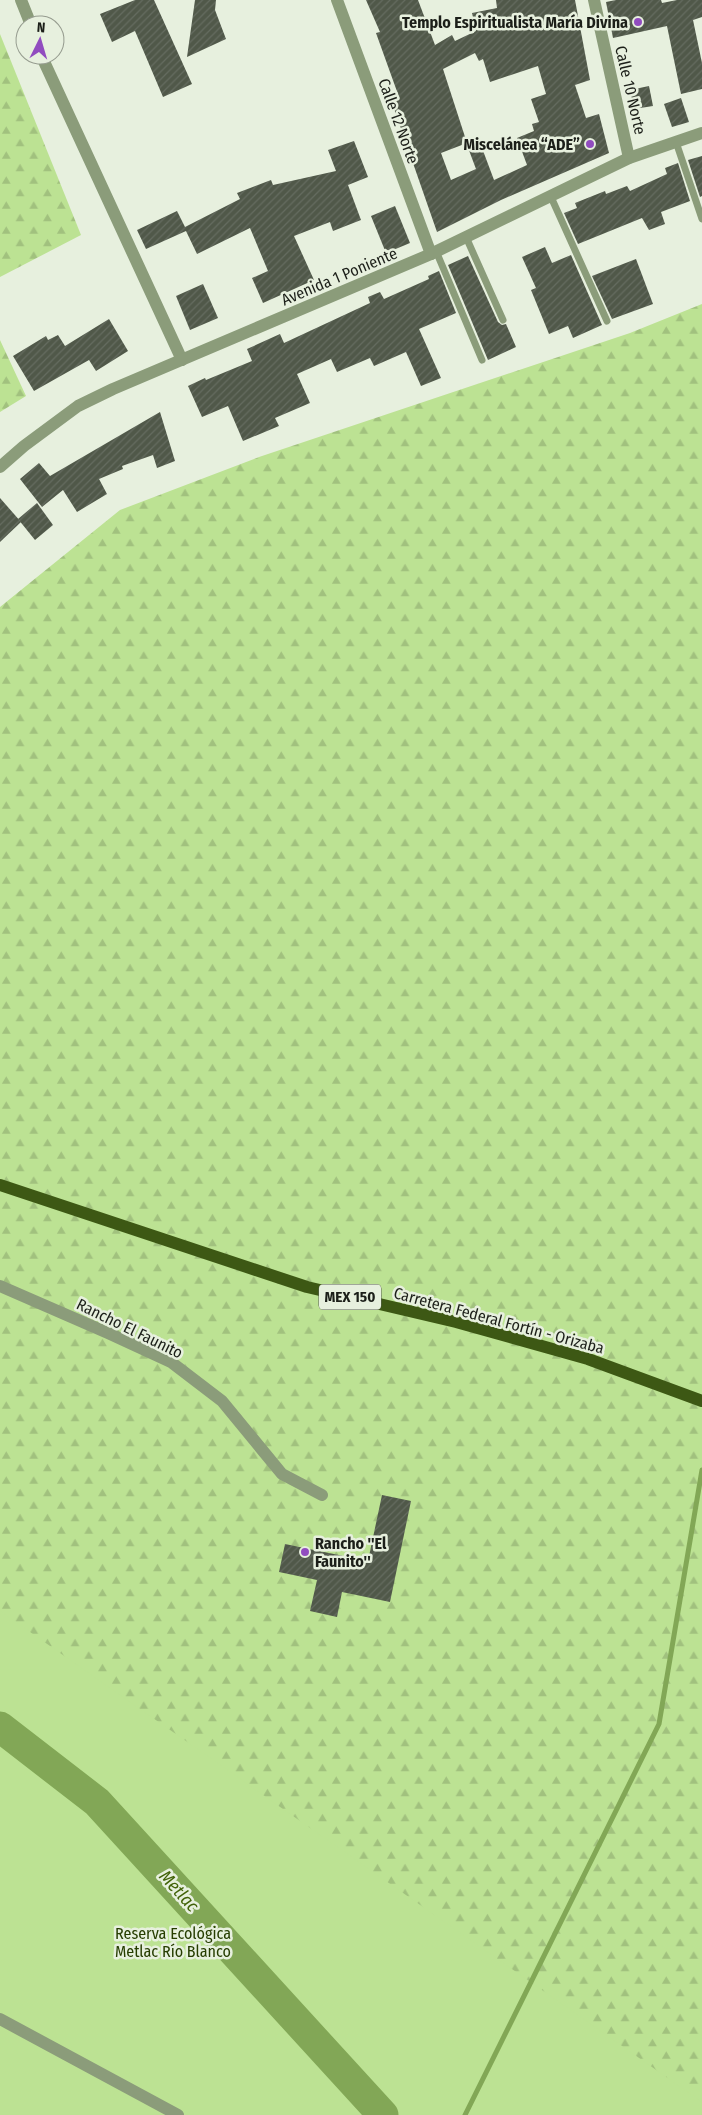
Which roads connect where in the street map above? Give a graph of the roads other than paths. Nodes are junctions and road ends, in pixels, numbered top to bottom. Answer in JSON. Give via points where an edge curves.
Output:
{"nodes":[{"id":1,"x":22,"y":0,"type":"edge"},
{"id":2,"x":337,"y":0,"type":"edge"},
{"id":3,"x":594,"y":0,"type":"edge"},
{"id":4,"x":27,"y":15,"type":"edge"},
{"id":5,"x":46,"y":65,"type":"edge"},
{"id":6,"x":702,"y":133,"type":"edge"},
{"id":7,"x":676,"y":142,"type":"junction"},
{"id":8,"x":630,"y":158,"type":"junction"},
{"id":9,"x":550,"y":197,"type":"junction"},
{"id":10,"x":702,"y":219,"type":"edge"},
{"id":11,"x":466,"y":237,"type":"junction"},
{"id":12,"x":433,"y":253,"type":"junction"},
{"id":13,"x":503,"y":320,"type":"dead end"},
{"id":14,"x":607,"y":321,"type":"dead end"},
{"id":15,"x":182,"y":360,"type":"junction"},
{"id":16,"x":482,"y":360,"type":"dead end"},
{"id":17,"x":0,"y":468,"type":"edge"},
{"id":18,"x":0,"y":1186,"type":"edge"},
{"id":19,"x":0,"y":1286,"type":"edge"},
{"id":20,"x":702,"y":1401,"type":"edge"},
{"id":21,"x":322,"y":1495,"type":"dead end"},
{"id":22,"x":0,"y":2019,"type":"edge"},
{"id":23,"x":178,"y":2115,"type":"edge"}],
"edges":[{"from":1,"to":4,"type":"street"},
{"from":2,"to":12,"type":"street","name":"Calle 12 Norte"},
{"from":3,"to":8,"type":"street","name":"Calle 10 Norte"},
{"from":5,"to":15,"type":"street"},
{"from":6,"to":7,"type":"street","name":"Avenida 1 Poniente"},
{"from":7,"to":8,"type":"street","name":"Avenida 1 Poniente"},
{"from":7,"to":10,"type":"lane"},
{"from":8,"to":9,"type":"street","name":"Avenida 1 Poniente"},
{"from":9,"to":11,"type":"street","name":"Avenida 1 Poniente"},
{"from":9,"to":14,"type":"lane"},
{"from":11,"to":12,"type":"street","name":"Avenida 1 Poniente"},
{"from":11,"to":13,"type":"lane"},
{"from":12,"to":15,"type":"street","name":"Avenida 1 Poniente"},
{"from":12,"to":16,"type":"lane"},
{"from":15,"to":17,"type":"street","name":"Avenida 1 Poniente","via":[[78,406]]},
{"from":18,"to":20,"type":"main road","name":"Carretera Federal Fortín - Orizaba","number":"MEX 150","via":[[307,1287],[456,1322],[588,1359]]},
{"from":19,"to":21,"type":"street","name":"Rancho El Faunito","via":[[171,1362],[222,1402],[282,1474]]},
{"from":22,"to":23,"type":"street"}]}
